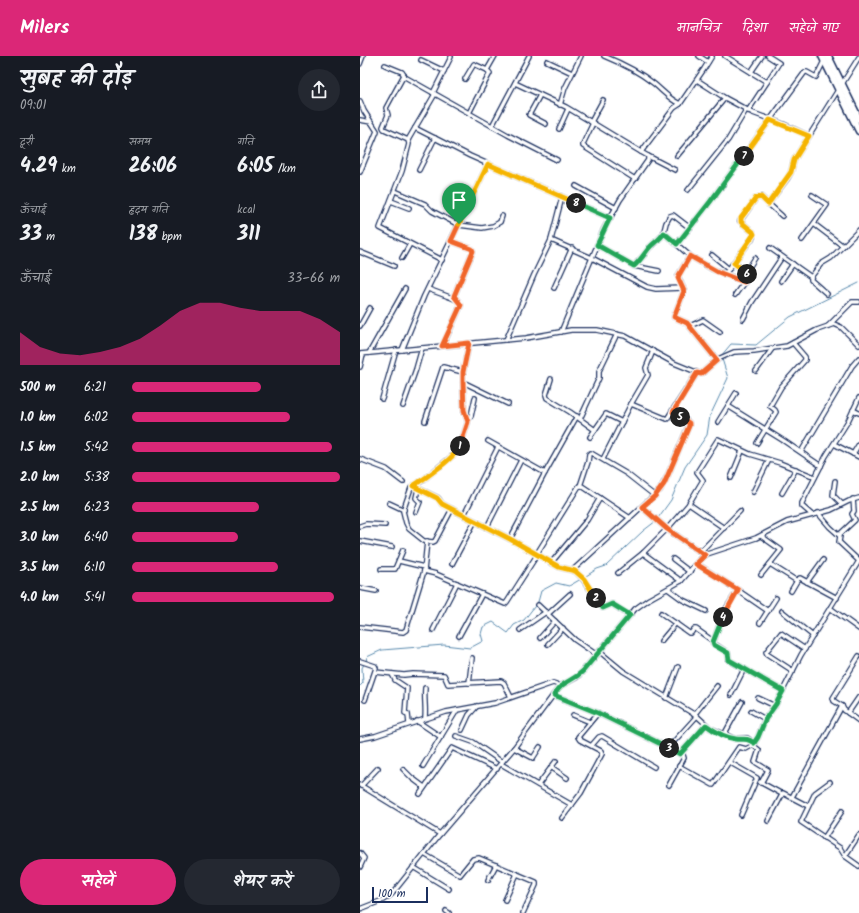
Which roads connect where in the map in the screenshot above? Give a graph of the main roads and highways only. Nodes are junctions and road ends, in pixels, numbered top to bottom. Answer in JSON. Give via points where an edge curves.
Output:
{"nodes":[{"id":1,"x":825,"y":58,"type":"edge"},
{"id":2,"x":840,"y":86,"type":"junction"},
{"id":3,"x":859,"y":119,"type":"edge"},
{"id":4,"x":859,"y":131,"type":"edge"}],
"edges":[{"from":1,"to":2,"type":"highway"},
{"from":2,"to":3,"type":"highway"},
{"from":2,"to":4,"type":"highway"}]}
